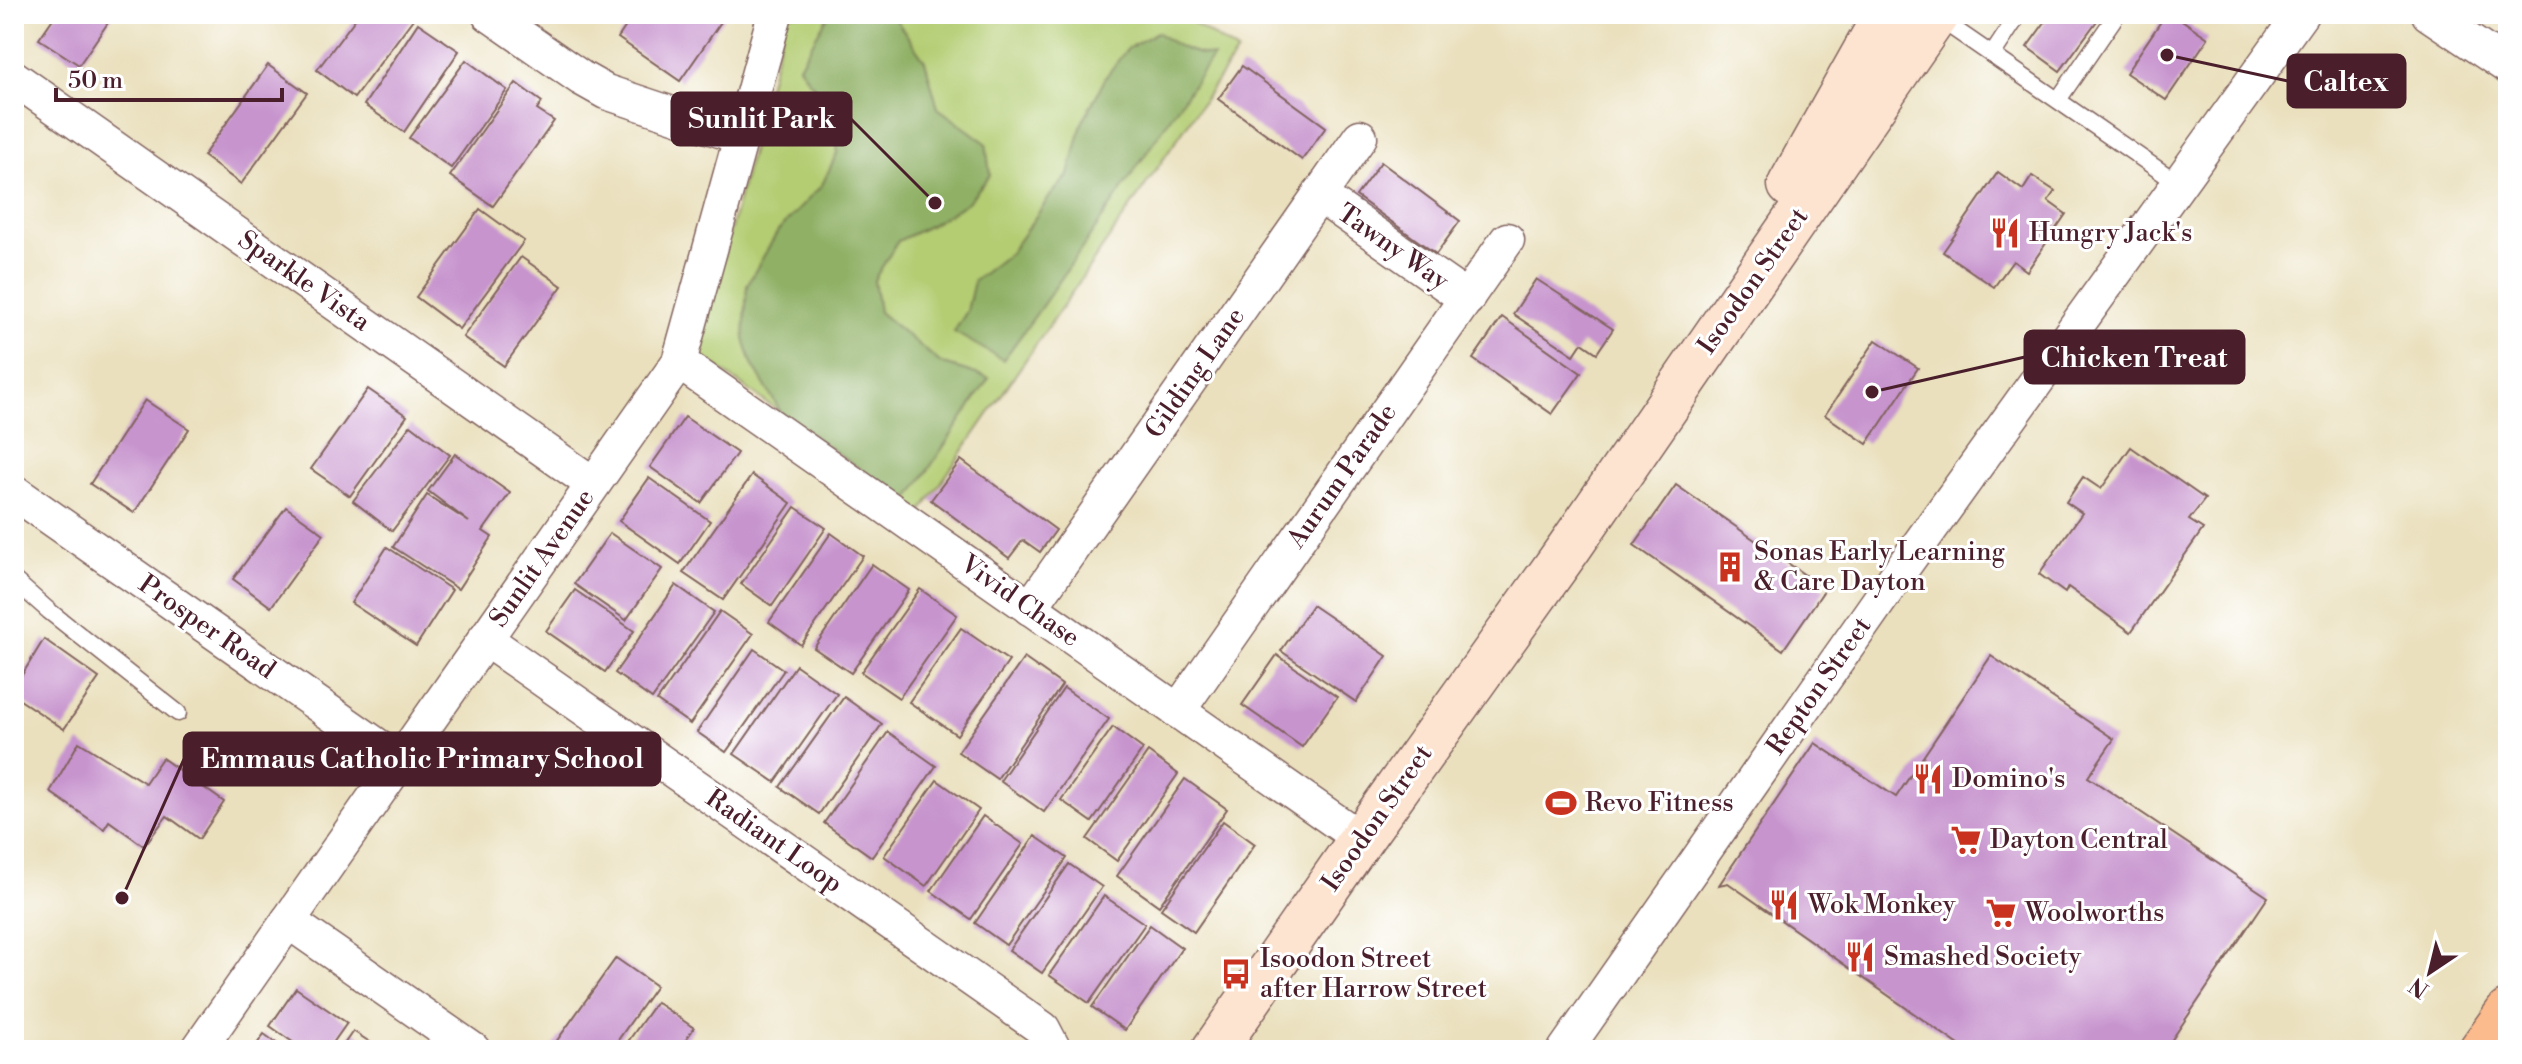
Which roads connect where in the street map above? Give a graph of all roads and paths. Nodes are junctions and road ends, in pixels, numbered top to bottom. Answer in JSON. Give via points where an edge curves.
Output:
{"nodes":[{"id":1,"x":489,"y":14,"type":"edge"},
{"id":2,"x":775,"y":14,"type":"edge"},
{"id":3,"x":1886,"y":14,"type":"edge"},
{"id":4,"x":2019,"y":14,"type":"edge"},
{"id":5,"x":2117,"y":14,"type":"edge"},
{"id":6,"x":2301,"y":14,"type":"edge"},
{"id":7,"x":2429,"y":14,"type":"edge"},
{"id":8,"x":1937,"y":15,"type":"edge"},
{"id":9,"x":524,"y":24,"type":"edge"},
{"id":10,"x":1992,"y":55,"type":"junction"},
{"id":11,"x":2508,"y":67,"type":"edge"},
{"id":12,"x":14,"y":78,"type":"edge"},
{"id":13,"x":2058,"y":100,"type":"junction"},
{"id":14,"x":741,"y":137,"type":"junction"},
{"id":15,"x":1360,"y":137,"type":"dead end"},
{"id":16,"x":2179,"y":184,"type":"junction"},
{"id":17,"x":1319,"y":195,"type":"junction"},
{"id":18,"x":1507,"y":240,"type":"dead end"},
{"id":19,"x":1467,"y":299,"type":"junction"},
{"id":20,"x":679,"y":362,"type":"junction"},
{"id":21,"x":593,"y":484,"type":"junction"},
{"id":22,"x":14,"y":492,"type":"edge"},
{"id":23,"x":1569,"y":548,"type":"junction"},
{"id":24,"x":14,"y":580,"type":"edge"},
{"id":25,"x":1030,"y":608,"type":"junction"},
{"id":26,"x":485,"y":639,"type":"junction"},
{"id":27,"x":1178,"y":711,"type":"junction"},
{"id":28,"x":178,"y":713,"type":"dead end"},
{"id":29,"x":399,"y":761,"type":"junction"},
{"id":30,"x":1361,"y":839,"type":"junction"},
{"id":31,"x":288,"y":921,"type":"junction"},
{"id":32,"x":2508,"y":1012,"type":"edge"},
{"id":33,"x":198,"y":1050,"type":"edge"},
{"id":34,"x":473,"y":1050,"type":"edge"},
{"id":35,"x":1054,"y":1050,"type":"edge"},
{"id":36,"x":1214,"y":1050,"type":"edge"},
{"id":37,"x":1565,"y":1050,"type":"edge"},
{"id":38,"x":2481,"y":1050,"type":"edge"}],
"edges":[{"from":1,"to":9,"type":"street"},
{"from":2,"to":14,"type":"street","name":"Sunlit Avenue"},
{"from":3,"to":23,"type":"street","name":"Isoodon Street","via":[[1764,232],[1675,347]]},
{"from":4,"to":10,"type":"lane"},
{"from":5,"to":13,"type":"lane"},
{"from":6,"to":16,"type":"street","name":"Repton Street"},
{"from":7,"to":11,"type":"street"},
{"from":8,"to":10,"type":"lane"},
{"from":8,"to":23,"type":"street","name":"Isoodon Street"},
{"from":9,"to":14,"type":"street","via":[[581,78],[606,92]]},
{"from":10,"to":13,"type":"lane"},
{"from":12,"to":21,"type":"street","name":"Sparkle Vista"},
{"from":13,"to":16,"type":"lane"},
{"from":14,"to":20,"type":"street","name":"Sunlit Avenue"},
{"from":15,"to":17,"type":"street","name":"Gilding Lane"},
{"from":16,"to":37,"type":"street","name":"Repton Street"},
{"from":17,"to":19,"type":"street","name":"Tawny Way"},
{"from":17,"to":25,"type":"street","name":"Gilding Lane"},
{"from":18,"to":19,"type":"street","name":"Aurum Parade"},
{"from":19,"to":27,"type":"street","name":"Aurum Parade"},
{"from":20,"to":21,"type":"street","name":"Sunlit Avenue"},
{"from":20,"to":25,"type":"street","name":"Vivid Chase"},
{"from":21,"to":26,"type":"street","name":"Sunlit Avenue"},
{"from":22,"to":29,"type":"street","name":"Prosper Road"},
{"from":23,"to":30,"type":"street","name":"Isoodon Street"},
{"from":24,"to":28,"type":"lane"},
{"from":25,"to":27,"type":"street","name":"Vivid Chase"},
{"from":26,"to":29,"type":"street","name":"Sunlit Avenue"},
{"from":26,"to":35,"type":"street","name":"Radiant Loop","via":[[1043,1029]]},
{"from":27,"to":30,"type":"street","name":"Vivid Chase"},
{"from":29,"to":31,"type":"street","name":"Sunlit Avenue"},
{"from":30,"to":36,"type":"street","name":"Isoodon Street"},
{"from":31,"to":33,"type":"street","name":"Sunlit Avenue"},
{"from":31,"to":34,"type":"street"},
{"from":32,"to":38,"type":"main road"}]}
